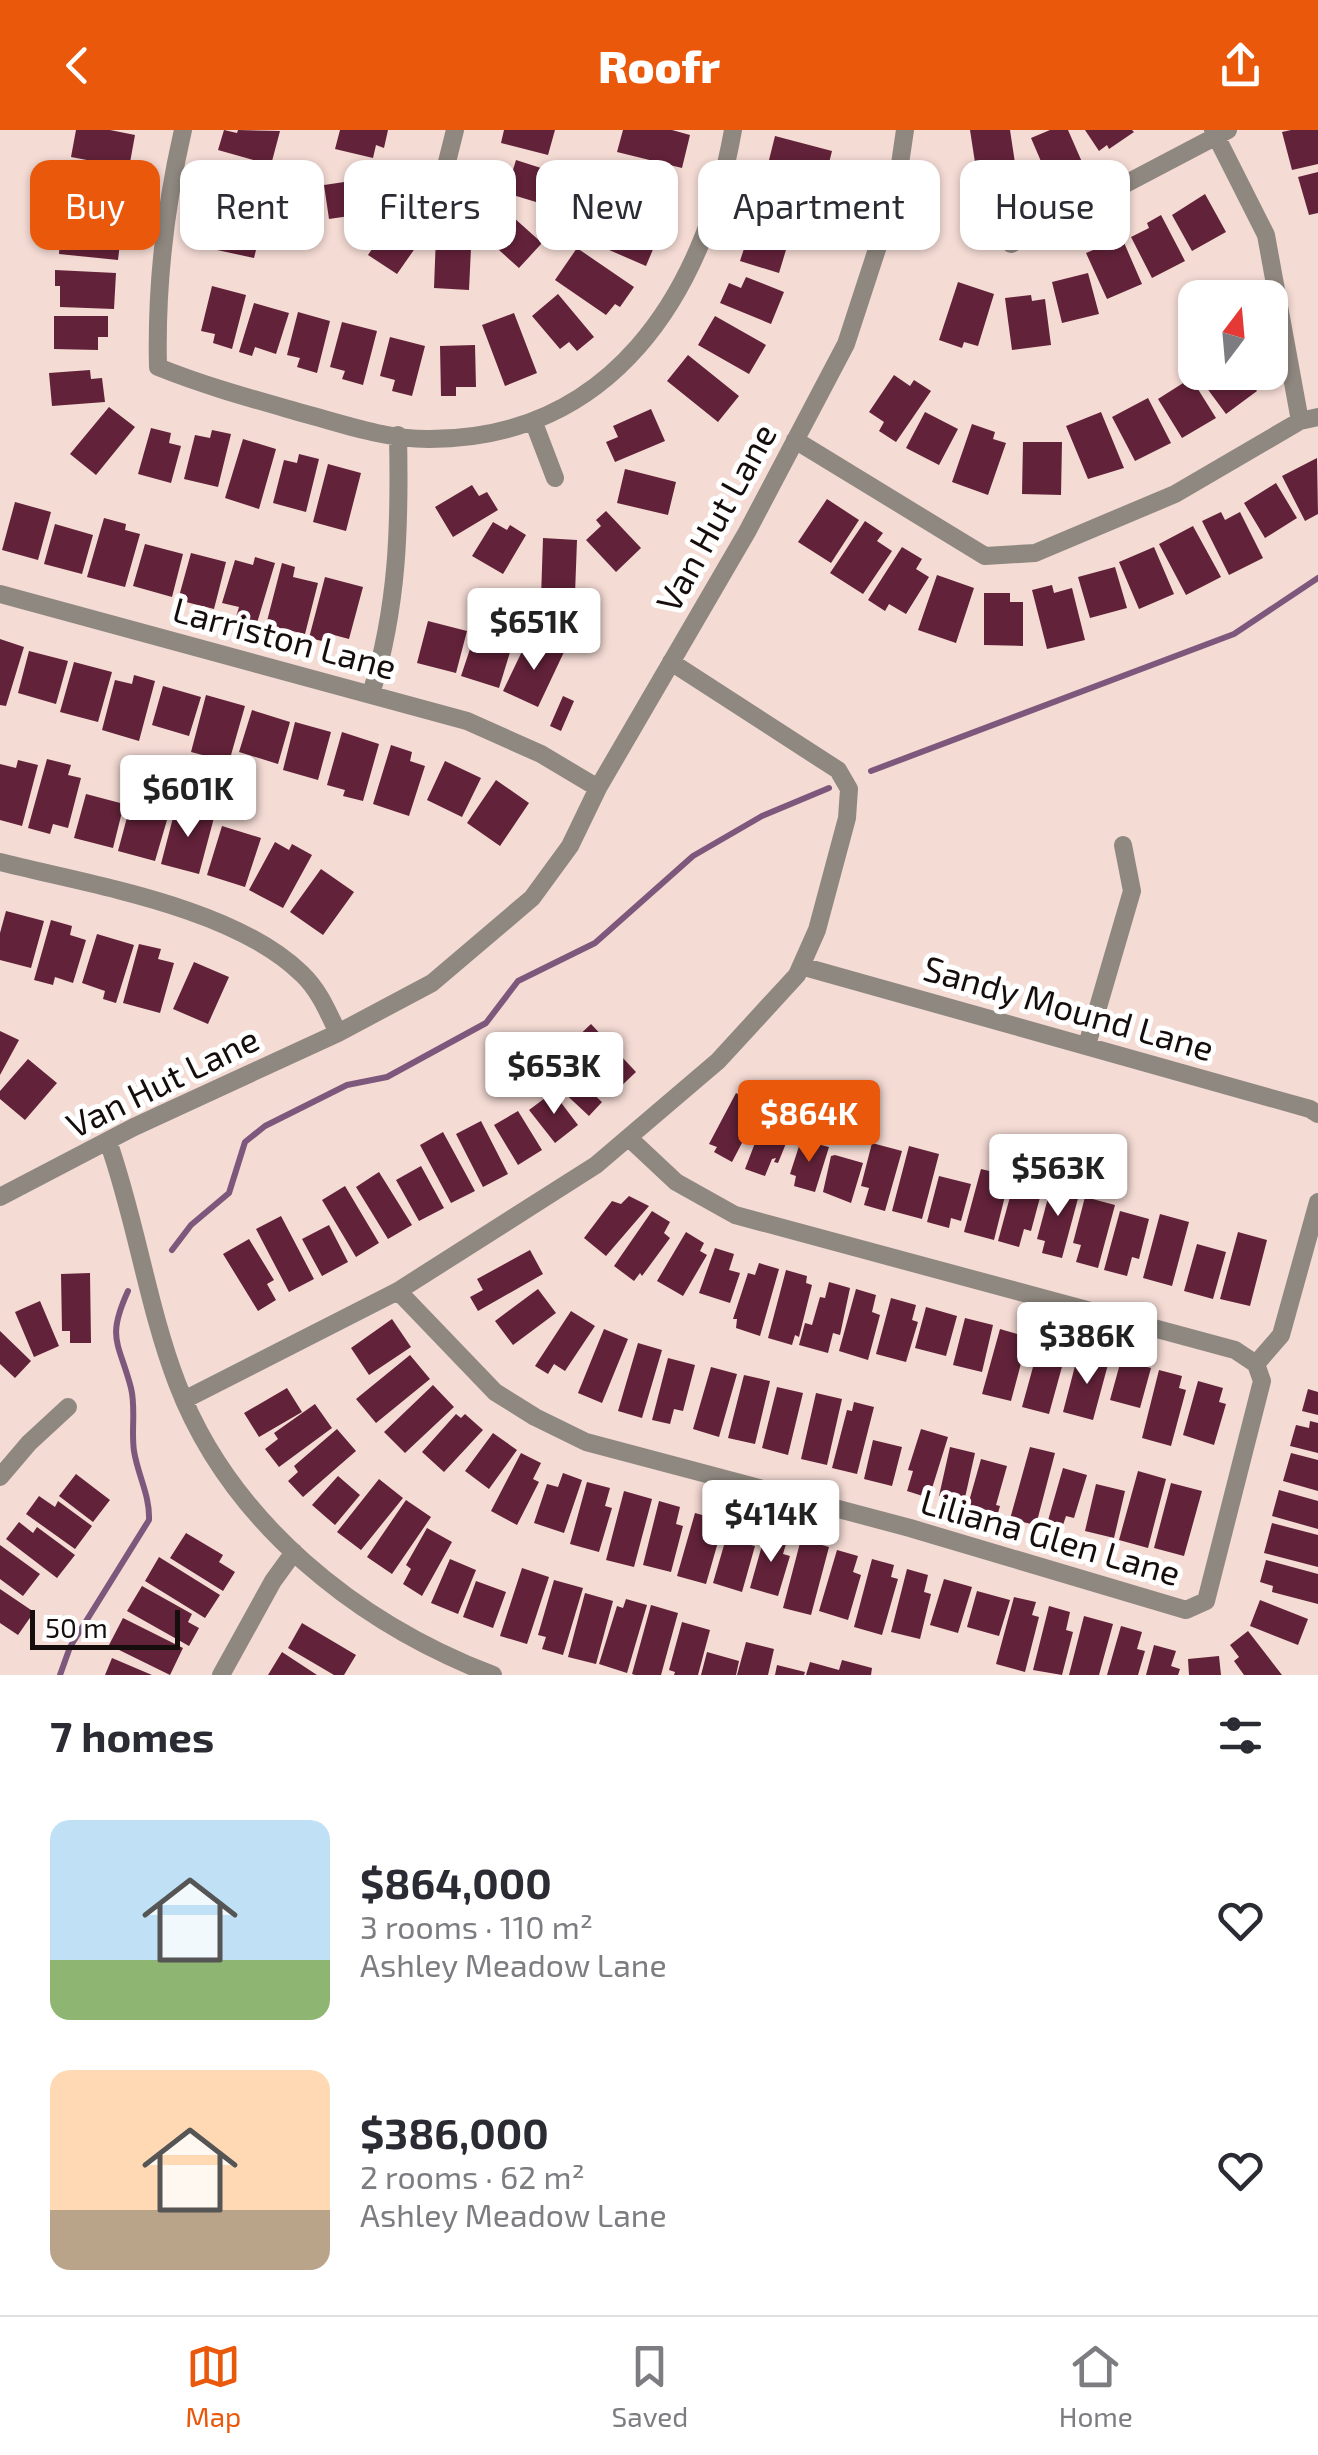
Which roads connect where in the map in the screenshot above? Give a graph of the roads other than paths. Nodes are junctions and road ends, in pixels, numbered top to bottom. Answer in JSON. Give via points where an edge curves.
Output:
{"nodes":[{"id":1,"x":182,"y":130,"type":"edge"},
{"id":2,"x":455,"y":130,"type":"edge"},
{"id":3,"x":733,"y":130,"type":"edge"},
{"id":4,"x":905,"y":130,"type":"edge"},
{"id":5,"x":1219,"y":133,"type":"edge"},
{"id":6,"x":448,"y":160,"type":"edge"},
{"id":7,"x":1130,"y":180,"type":"edge"},
{"id":8,"x":1309,"y":419,"type":"edge"},
{"id":9,"x":534,"y":423,"type":"junction"},
{"id":10,"x":398,"y":436,"type":"junction"},
{"id":11,"x":795,"y":440,"type":"junction"},
{"id":12,"x":555,"y":478,"type":"dead end"},
{"id":13,"x":0,"y":594,"type":"edge"},
{"id":14,"x":671,"y":662,"type":"junction"},
{"id":15,"x":371,"y":694,"type":"junction"},
{"id":16,"x":598,"y":788,"type":"junction"},
{"id":17,"x":1124,"y":845,"type":"dead end"},
{"id":18,"x":0,"y":862,"type":"edge"},
{"id":19,"x":801,"y":966,"type":"junction"},
{"id":20,"x":338,"y":1032,"type":"junction"},
{"id":21,"x":1087,"y":1045,"type":"junction"},
{"id":22,"x":1318,"y":1114,"type":"edge"},
{"id":23,"x":630,"y":1138,"type":"junction"},
{"id":24,"x":108,"y":1141,"type":"junction"},
{"id":25,"x":0,"y":1198,"type":"edge"},
{"id":26,"x":1318,"y":1202,"type":"edge"},
{"id":27,"x":398,"y":1291,"type":"junction"},
{"id":28,"x":1256,"y":1364,"type":"junction"},
{"id":29,"x":184,"y":1400,"type":"junction"},
{"id":30,"x":68,"y":1408,"type":"dead end"},
{"id":31,"x":0,"y":1477,"type":"edge"},
{"id":32,"x":294,"y":1552,"type":"junction"},
{"id":33,"x":220,"y":1675,"type":"edge"},
{"id":34,"x":492,"y":1675,"type":"edge"}],
"edges":[{"from":1,"to":10,"type":"street","via":[[157,312],[158,366],[198,384]]},
{"from":2,"to":6,"type":"street"},
{"from":3,"to":9,"type":"street","via":[[696,250],[667,308],[611,377]]},
{"from":4,"to":11,"type":"street","name":"Van Hut Lane","via":[[896,191],[846,344]]},
{"from":5,"to":7,"type":"street"},
{"from":5,"to":8,"type":"street","via":[[1266,235]]},
{"from":8,"to":11,"type":"street","via":[[1157,501],[1036,552],[985,556]]},
{"from":9,"to":10,"type":"street","via":[[471,437]]},
{"from":9,"to":12,"type":"street"},
{"from":10,"to":15,"type":"street","via":[[394,596]]},
{"from":11,"to":14,"type":"street","name":"Van Hut Lane"},
{"from":13,"to":15,"type":"street","name":"Larriston Lane"},
{"from":14,"to":16,"type":"street","name":"Van Hut Lane"},
{"from":14,"to":19,"type":"street","via":[[838,770],[849,788],[817,930]]},
{"from":15,"to":16,"type":"street","name":"Larriston Lane","via":[[500,733]]},
{"from":16,"to":20,"type":"street","name":"Van Hut Lane","via":[[570,846],[532,898],[432,983]]},
{"from":17,"to":21,"type":"street","via":[[1132,890]]},
{"from":18,"to":20,"type":"street","via":[[170,906],[240,932],[301,972]]},
{"from":19,"to":21,"type":"street","name":"Sandy Mound Lane"},
{"from":19,"to":23,"type":"street","via":[[718,1061]]},
{"from":20,"to":24,"type":"street","name":"Van Hut Lane"},
{"from":21,"to":22,"type":"street","name":"Sandy Mound Lane"},
{"from":23,"to":27,"type":"street"},
{"from":23,"to":28,"type":"street","via":[[676,1182],[735,1215],[1235,1350]]},
{"from":24,"to":25,"type":"street","name":"Van Hut Lane"},
{"from":24,"to":29,"type":"street"},
{"from":26,"to":28,"type":"street","via":[[1280,1335]]},
{"from":27,"to":28,"type":"street","name":"Liliana Glen Lane","via":[[495,1392],[586,1442],[1186,1610],[1206,1601],[1210,1587],[1262,1382]]},
{"from":27,"to":29,"type":"street"},
{"from":29,"to":32,"type":"street","via":[[246,1502]]},
{"from":30,"to":31,"type":"street"},
{"from":32,"to":33,"type":"street"},
{"from":32,"to":34,"type":"street","via":[[389,1625]]}]}
